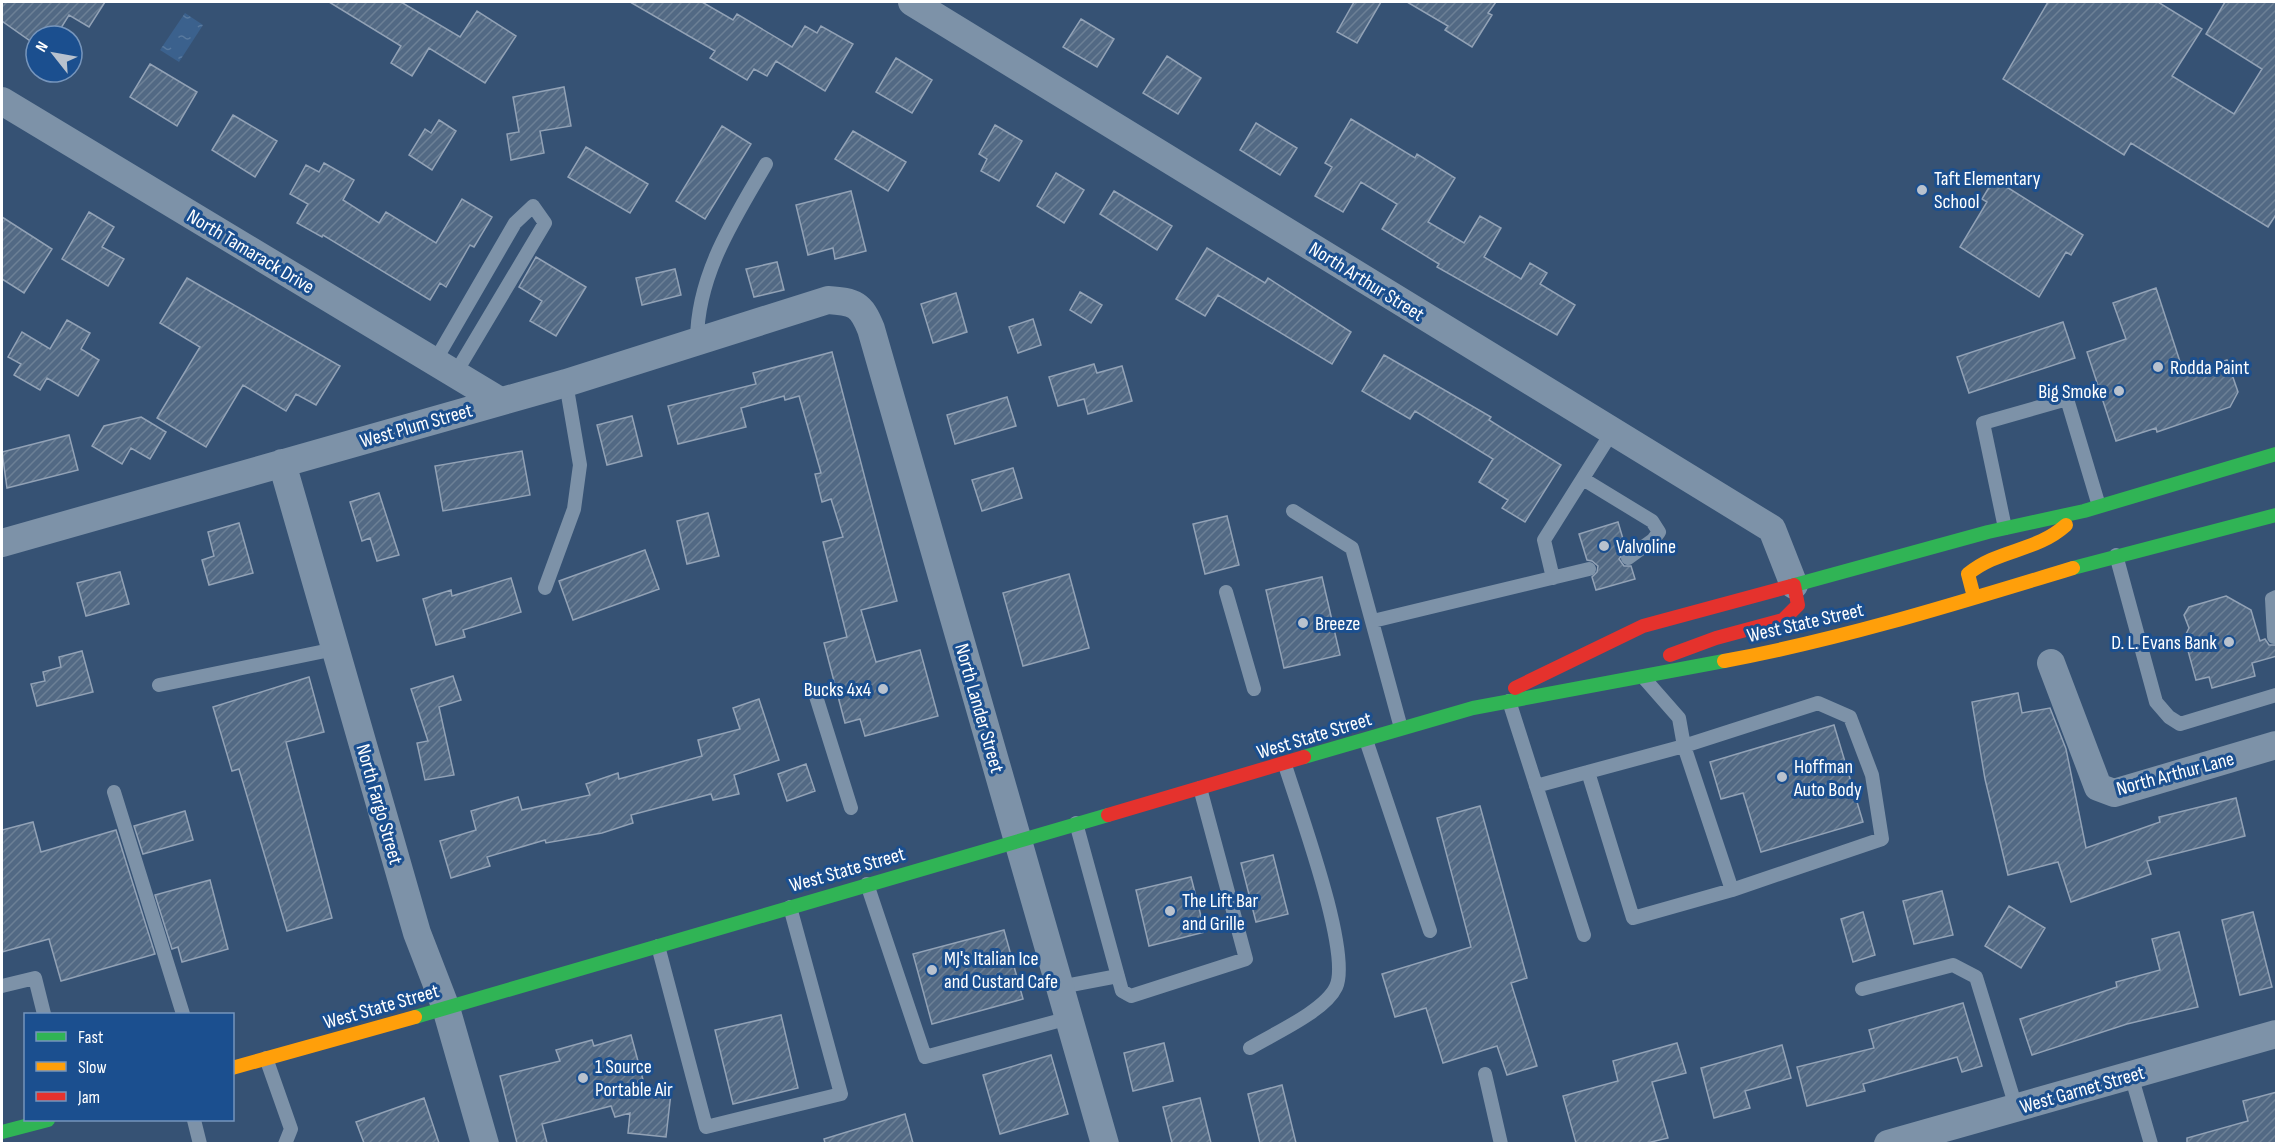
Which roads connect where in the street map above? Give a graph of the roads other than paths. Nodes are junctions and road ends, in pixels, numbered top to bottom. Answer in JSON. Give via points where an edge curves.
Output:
{"nodes":[{"id":1,"x":912,"y":2,"type":"edge"},
{"id":2,"x":2,"y":101,"type":"edge"},
{"id":3,"x":766,"y":164,"type":"dead end"},
{"id":4,"x":828,"y":300,"type":"joint"},
{"id":5,"x":697,"y":341,"type":"junction"},
{"id":6,"x":445,"y":368,"type":"junction"},
{"id":7,"x":566,"y":383,"type":"junction"},
{"id":8,"x":500,"y":401,"type":"junction"},
{"id":9,"x":1612,"y":432,"type":"junction"},
{"id":10,"x":2277,"y":454,"type":"edge"},
{"id":11,"x":282,"y":463,"type":"junction"},
{"id":12,"x":1583,"y":479,"type":"junction"},
{"id":13,"x":2099,"y":506,"type":"junction"},
{"id":14,"x":1293,"y":511,"type":"dead end"},
{"id":15,"x":2084,"y":511,"type":"junction"},
{"id":16,"x":2277,"y":515,"type":"edge"},
{"id":17,"x":2005,"y":528,"type":"junction"},
{"id":18,"x":2,"y":543,"type":"edge"},
{"id":19,"x":2116,"y":555,"type":"junction"},
{"id":20,"x":1628,"y":558,"type":"dead end"},
{"id":21,"x":1589,"y":569,"type":"dead end"},
{"id":22,"x":1552,"y":578,"type":"junction"},
{"id":23,"x":1794,"y":585,"type":"junction"},
{"id":24,"x":545,"y":588,"type":"dead end"},
{"id":25,"x":1226,"y":592,"type":"dead end"},
{"id":26,"x":1974,"y":597,"type":"junction"},
{"id":27,"x":2277,"y":597,"type":"edge"},
{"id":28,"x":1373,"y":621,"type":"junction"},
{"id":29,"x":2274,"y":637,"type":"dead end"},
{"id":30,"x":336,"y":649,"type":"junction"},
{"id":31,"x":2051,"y":663,"type":"dead end"},
{"id":32,"x":1642,"y":675,"type":"junction"},
{"id":33,"x":159,"y":685,"type":"dead end"},
{"id":34,"x":1254,"y":688,"type":"dead end"},
{"id":35,"x":814,"y":690,"type":"dead end"},
{"id":36,"x":2277,"y":695,"type":"edge"},
{"id":37,"x":1509,"y":701,"type":"junction"},
{"id":38,"x":1473,"y":708,"type":"junction"},
{"id":39,"x":1401,"y":728,"type":"junction"},
{"id":40,"x":1366,"y":740,"type":"junction"},
{"id":41,"x":2277,"y":745,"type":"edge"},
{"id":42,"x":1684,"y":746,"type":"junction"},
{"id":43,"x":1285,"y":765,"type":"junction"},
{"id":44,"x":1588,"y":772,"type":"junction"},
{"id":45,"x":1536,"y":786,"type":"junction"},
{"id":46,"x":1200,"y":788,"type":"junction"},
{"id":47,"x":114,"y":792,"type":"dead end"},
{"id":48,"x":851,"y":808,"type":"dead end"},
{"id":49,"x":1076,"y":823,"type":"junction"},
{"id":50,"x":1018,"y":840,"type":"junction"},
{"id":51,"x":867,"y":884,"type":"junction"},
{"id":52,"x":1732,"y":890,"type":"junction"},
{"id":53,"x":790,"y":907,"type":"junction"},
{"id":54,"x":1430,"y":931,"type":"dead end"},
{"id":55,"x":1584,"y":934,"type":"dead end"},
{"id":56,"x":658,"y":946,"type":"junction"},
{"id":57,"x":1118,"y":976,"type":"junction"},
{"id":58,"x":2,"y":986,"type":"edge"},
{"id":59,"x":1060,"y":987,"type":"junction"},
{"id":60,"x":1862,"y":989,"type":"dead end"},
{"id":61,"x":446,"y":1008,"type":"junction"},
{"id":62,"x":44,"y":1013,"type":"edge"},
{"id":63,"x":183,"y":1013,"type":"edge"},
{"id":64,"x":1069,"y":1018,"type":"junction"},
{"id":65,"x":2277,"y":1034,"type":"edge"},
{"id":66,"x":1250,"y":1048,"type":"dead end"},
{"id":67,"x":266,"y":1058,"type":"junction"},
{"id":68,"x":234,"y":1067,"type":"edge"},
{"id":69,"x":1485,"y":1074,"type":"dead end"},
{"id":70,"x":2131,"y":1075,"type":"junction"},
{"id":71,"x":2016,"y":1107,"type":"junction"},
{"id":72,"x":43,"y":1121,"type":"edge"},
{"id":73,"x":194,"y":1121,"type":"edge"},
{"id":74,"x":10,"y":1135,"type":"edge"},
{"id":75,"x":200,"y":1143,"type":"edge"},
{"id":76,"x":285,"y":1143,"type":"edge"},
{"id":77,"x":485,"y":1143,"type":"edge"},
{"id":78,"x":1105,"y":1143,"type":"edge"},
{"id":79,"x":1501,"y":1143,"type":"edge"},
{"id":80,"x":1888,"y":1143,"type":"edge"},
{"id":81,"x":2151,"y":1143,"type":"edge"}],
"edges":[{"from":1,"to":9,"type":"street","name":"North Arthur Street"},
{"from":2,"to":6,"type":"street","name":"North Tamarack Drive"},
{"from":3,"to":5,"type":"lane","via":[[722,240],[709,271]]},
{"from":4,"to":5,"type":"street","name":"West Plum Street"},
{"from":4,"to":50,"type":"street","name":"North Lander Street","via":[[849,302],[863,310],[871,329]]},
{"from":5,"to":7,"type":"street","name":"West Plum Street"},
{"from":6,"to":6,"type":"lane","via":[[545,223],[533,206],[516,223]]},
{"from":6,"to":8,"type":"street","name":"North Tamarack Drive"},
{"from":7,"to":8,"type":"street","name":"West Plum Street"},
{"from":7,"to":24,"type":"lane","via":[[580,465],[574,509]]},
{"from":8,"to":11,"type":"street","name":"West Plum Street"},
{"from":9,"to":12,"type":"lane"},
{"from":9,"to":23,"type":"street","name":"North Arthur Street","via":[[1772,529]]},
{"from":10,"to":13,"type":"main road","name":"West State Street"},
{"from":11,"to":18,"type":"street","name":"West Plum Street"},
{"from":11,"to":30,"type":"street","name":"North Fargo Street"},
{"from":12,"to":20,"type":"lane","via":[[1652,521],[1659,532]]},
{"from":12,"to":22,"type":"lane","via":[[1544,540]]},
{"from":13,"to":15,"type":"main road","name":"West State Street"},
{"from":13,"to":17,"type":"lane","via":[[2067,399],[1983,423]]},
{"from":14,"to":28,"type":"lane","via":[[1352,548]]},
{"from":15,"to":17,"type":"main road","name":"West State Street"},
{"from":15,"to":26,"type":"main road","name":"West State Street","via":[[2047,541],[1975,566],[1968,574]]},
{"from":16,"to":19,"type":"main road","name":"West State Street"},
{"from":17,"to":23,"type":"main road","name":"West State Street"},
{"from":19,"to":26,"type":"main road","name":"West State Street"},
{"from":19,"to":36,"type":"lane","via":[[2156,702],[2169,717],[2180,724]]},
{"from":21,"to":22,"type":"lane"},
{"from":22,"to":28,"type":"lane"},
{"from":23,"to":32,"type":"main road","name":"West State Street","via":[[1798,605],[1783,620],[1716,638],[1670,656]]},
{"from":23,"to":38,"type":"main road","name":"West State Street","via":[[1643,626]]},
{"from":25,"to":34,"type":"lane"},
{"from":26,"to":32,"type":"main road","name":"West State Street","via":[[1787,649]]},
{"from":27,"to":29,"type":"lane","via":[[2272,599]]},
{"from":28,"to":39,"type":"lane"},
{"from":30,"to":33,"type":"lane"},
{"from":30,"to":61,"type":"street","name":"North Fargo Street","via":[[417,933]]},
{"from":31,"to":41,"type":"street","name":"North Arthur Lane","via":[[2098,787],[2114,793]]},
{"from":32,"to":37,"type":"main road","name":"West State Street"},
{"from":32,"to":42,"type":"lane","via":[[1679,718]]},
{"from":35,"to":48,"type":"lane"},
{"from":37,"to":38,"type":"main road","name":"West State Street"},
{"from":37,"to":45,"type":"lane"},
{"from":38,"to":39,"type":"main road","name":"West State Street"},
{"from":39,"to":40,"type":"main road","name":"West State Street"},
{"from":40,"to":43,"type":"main road","name":"West State Street"},
{"from":40,"to":54,"type":"lane"},
{"from":42,"to":44,"type":"lane"},
{"from":42,"to":52,"type":"lane"},
{"from":42,"to":52,"type":"lane","via":[[1818,703],[1850,717],[1872,776],[1882,839]]},
{"from":43,"to":46,"type":"main road","name":"West State Street"},
{"from":43,"to":66,"type":"lane","via":[[1334,926],[1340,962],[1337,986],[1326,1002]]},
{"from":44,"to":45,"type":"lane"},
{"from":44,"to":52,"type":"lane","via":[[1633,918]]},
{"from":45,"to":55,"type":"lane"},
{"from":46,"to":49,"type":"main road","name":"West State Street"},
{"from":46,"to":57,"type":"lane","via":[[1246,959],[1131,996],[1122,991]]},
{"from":47,"to":63,"type":"lane"},
{"from":49,"to":50,"type":"main road","name":"West State Street"},
{"from":49,"to":57,"type":"lane"},
{"from":50,"to":51,"type":"main road","name":"West State Street"},
{"from":50,"to":59,"type":"street","name":"North Lander Street"},
{"from":51,"to":53,"type":"main road","name":"West State Street"},
{"from":51,"to":64,"type":"lane","via":[[925,1057]]},
{"from":53,"to":56,"type":"main road","name":"West State Street"},
{"from":53,"to":56,"type":"lane","via":[[841,1094],[706,1127]]},
{"from":56,"to":61,"type":"main road","name":"West State Street"},
{"from":57,"to":59,"type":"lane"},
{"from":58,"to":62,"type":"lane","via":[[35,978]]},
{"from":59,"to":64,"type":"street","name":"North Lander Street"},
{"from":60,"to":71,"type":"lane","via":[[1953,964],[1976,977]]},
{"from":61,"to":67,"type":"main road","name":"West State Street"},
{"from":61,"to":77,"type":"street","name":"North Fargo Street"},
{"from":64,"to":78,"type":"street","name":"North Lander Street"},
{"from":65,"to":70,"type":"street","name":"West Garnet Street"},
{"from":67,"to":68,"type":"main road","name":"West State Street"},
{"from":67,"to":76,"type":"lane","via":[[291,1129]]},
{"from":69,"to":79,"type":"lane"},
{"from":70,"to":71,"type":"street","name":"West Garnet Street"},
{"from":70,"to":81,"type":"lane"},
{"from":71,"to":80,"type":"street","name":"West Garnet Street"},
{"from":72,"to":74,"type":"main road"},
{"from":73,"to":75,"type":"lane"}]}
